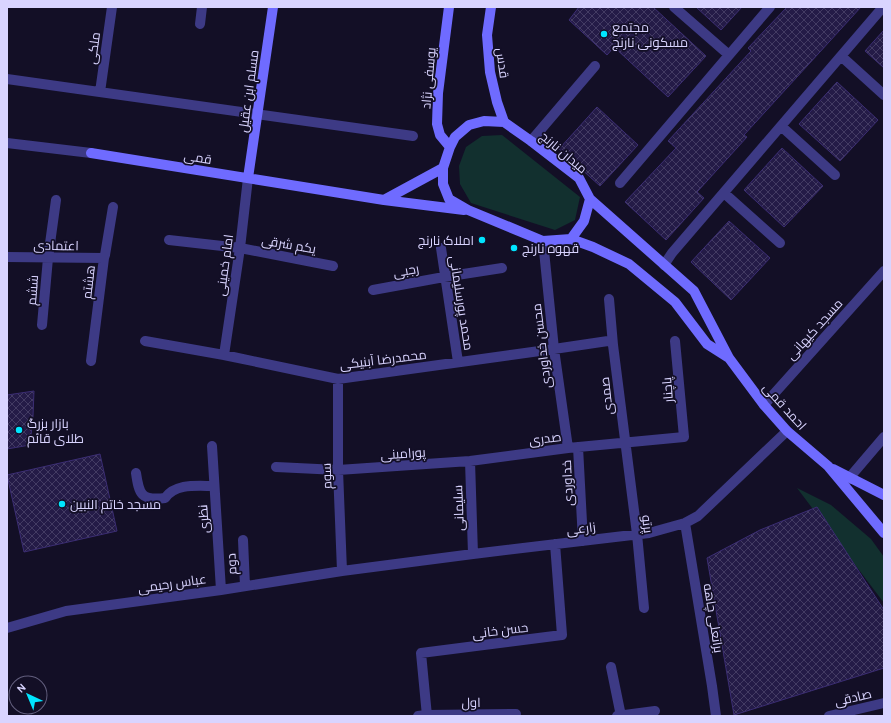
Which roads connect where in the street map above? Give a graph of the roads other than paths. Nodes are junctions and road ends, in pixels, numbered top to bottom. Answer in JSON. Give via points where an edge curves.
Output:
{"nodes":[{"id":1,"x":112,"y":7,"type":"edge"},
{"id":2,"x":202,"y":7,"type":"edge"},
{"id":3,"x":273,"y":7,"type":"edge"},
{"id":4,"x":449,"y":7,"type":"edge"},
{"id":5,"x":491,"y":7,"type":"edge"},
{"id":6,"x":674,"y":7,"type":"edge"},
{"id":7,"x":770,"y":7,"type":"edge"},
{"id":8,"x":883,"y":7,"type":"edge"},
{"id":9,"x":200,"y":24,"type":"dead end"},
{"id":10,"x":729,"y":55,"type":"junction"},
{"id":11,"x":841,"y":56,"type":"junction"},
{"id":12,"x":595,"y":66,"type":"dead end"},
{"id":13,"x":7,"y":79,"type":"edge"},
{"id":14,"x":100,"y":92,"type":"junction"},
{"id":15,"x":884,"y":95,"type":"edge"},
{"id":16,"x":258,"y":114,"type":"junction"},
{"id":17,"x":504,"y":122,"type":"junction"},
{"id":18,"x":781,"y":126,"type":"junction"},
{"id":19,"x":413,"y":136,"type":"dead end"},
{"id":20,"x":531,"y":142,"type":"junction"},
{"id":21,"x":7,"y":143,"type":"edge"},
{"id":22,"x":450,"y":146,"type":"junction"},
{"id":23,"x":443,"y":168,"type":"junction"},
{"id":24,"x":835,"y":175,"type":"dead end"},
{"id":25,"x":248,"y":178,"type":"junction"},
{"id":26,"x":620,"y":183,"type":"dead end"},
{"id":27,"x":724,"y":192,"type":"junction"},
{"id":28,"x":590,"y":199,"type":"junction"},
{"id":29,"x":56,"y":200,"type":"dead end"},
{"id":30,"x":384,"y":200,"type":"junction"},
{"id":31,"x":113,"y":207,"type":"dead end"},
{"id":32,"x":468,"y":210,"type":"junction"},
{"id":33,"x":571,"y":238,"type":"junction"},
{"id":34,"x":169,"y":240,"type":"dead end"},
{"id":35,"x":543,"y":241,"type":"junction"},
{"id":36,"x":780,"y":244,"type":"dead end"},
{"id":37,"x":240,"y":248,"type":"junction"},
{"id":38,"x":441,"y":248,"type":"dead end"},
{"id":39,"x":7,"y":256,"type":"edge"},
{"id":40,"x":48,"y":258,"type":"junction"},
{"id":41,"x":104,"y":258,"type":"junction"},
{"id":42,"x":664,"y":265,"type":"junction"},
{"id":43,"x":334,"y":266,"type":"dead end"},
{"id":44,"x":502,"y":268,"type":"dead end"},
{"id":45,"x":884,"y":271,"type":"edge"},
{"id":46,"x":444,"y":277,"type":"junction"},
{"id":47,"x":373,"y":290,"type":"dead end"},
{"id":48,"x":609,"y":299,"type":"dead end"},
{"id":49,"x":42,"y":325,"type":"dead end"},
{"id":50,"x":146,"y":341,"type":"dead end"},
{"id":51,"x":675,"y":341,"type":"dead end"},
{"id":52,"x":613,"y":345,"type":"junction"},
{"id":53,"x":554,"y":349,"type":"junction"},
{"id":54,"x":224,"y":355,"type":"junction"},
{"id":55,"x":729,"y":358,"type":"junction"},
{"id":56,"x":91,"y":361,"type":"dead end"},
{"id":57,"x":458,"y":362,"type":"junction"},
{"id":58,"x":338,"y":379,"type":"junction"},
{"id":59,"x":764,"y":405,"type":"junction"},
{"id":60,"x":786,"y":431,"type":"junction"},
{"id":61,"x":684,"y":437,"type":"joint"},
{"id":62,"x":884,"y":437,"type":"edge"},
{"id":63,"x":624,"y":443,"type":"junction"},
{"id":64,"x":212,"y":446,"type":"dead end"},
{"id":65,"x":573,"y":448,"type":"junction"},
{"id":66,"x":470,"y":461,"type":"junction"},
{"id":67,"x":276,"y":467,"type":"dead end"},
{"id":68,"x":338,"y":470,"type":"junction"},
{"id":69,"x":136,"y":473,"type":"dead end"},
{"id":70,"x":846,"y":481,"type":"junction"},
{"id":71,"x":214,"y":486,"type":"junction"},
{"id":72,"x":884,"y":496,"type":"edge"},
{"id":73,"x":685,"y":523,"type":"junction"},
{"id":74,"x":636,"y":534,"type":"junction"},
{"id":75,"x":884,"y":534,"type":"edge"},
{"id":76,"x":242,"y":540,"type":"dead end"},
{"id":77,"x":583,"y":541,"type":"junction"},
{"id":78,"x":555,"y":544,"type":"junction"},
{"id":79,"x":473,"y":554,"type":"junction"},
{"id":80,"x":342,"y":571,"type":"junction"},
{"id":81,"x":245,"y":586,"type":"junction"},
{"id":82,"x":221,"y":590,"type":"junction"},
{"id":83,"x":644,"y":608,"type":"dead end"},
{"id":84,"x":7,"y":628,"type":"edge"},
{"id":85,"x":611,"y":667,"type":"dead end"},
{"id":86,"x":884,"y":703,"type":"edge"},
{"id":87,"x":655,"y":711,"type":"dead end"},
{"id":88,"x":516,"y":714,"type":"dead end"},
{"id":89,"x":424,"y":716,"type":"edge"},
{"id":90,"x":619,"y":716,"type":"edge"},
{"id":91,"x":716,"y":716,"type":"edge"},
{"id":92,"x":829,"y":716,"type":"edge"}],
"edges":[{"from":1,"to":14,"type":"street","name":"ملکی"},
{"from":2,"to":9,"type":"street"},
{"from":3,"to":16,"type":"street","name":"مسلم ابن عقیل"},
{"from":4,"to":22,"type":"street","name":"یوسفی نژاد","via":[[438,93],[437,124],[440,135]]},
{"from":5,"to":17,"type":"street","name":"قدس","via":[[487,35],[490,72]]},
{"from":6,"to":10,"type":"street"},
{"from":7,"to":10,"type":"street"},
{"from":8,"to":11,"type":"street"},
{"from":10,"to":26,"type":"street"},
{"from":11,"to":15,"type":"street"},
{"from":11,"to":18,"type":"street"},
{"from":12,"to":20,"type":"street"},
{"from":13,"to":14,"type":"street"},
{"from":14,"to":16,"type":"street"},
{"from":16,"to":19,"type":"street"},
{"from":16,"to":25,"type":"street","name":"مسلم ابن عقیل"},
{"from":17,"to":20,"type":"street","name":"میدان نارنج"},
{"from":17,"to":22,"type":"street","via":[[484,121],[469,125],[455,137]]},
{"from":18,"to":24,"type":"street"},
{"from":18,"to":27,"type":"street"},
{"from":20,"to":28,"type":"street","name":"میدان نارنج","via":[[579,178]]},
{"from":21,"to":25,"type":"street","name":"قمی","via":[[91,153]]},
{"from":22,"to":23,"type":"street"},
{"from":23,"to":30,"type":"street"},
{"from":23,"to":32,"type":"street","via":[[443,184],[449,199]]},
{"from":25,"to":30,"type":"street","name":"قمی"},
{"from":25,"to":37,"type":"street","name":"امام خمینی"},
{"from":27,"to":36,"type":"street"},
{"from":27,"to":42,"type":"street"},
{"from":28,"to":33,"type":"street","via":[[584,221]]},
{"from":28,"to":42,"type":"street"},
{"from":29,"to":40,"type":"street","name":"ششم"},
{"from":30,"to":32,"type":"street","name":"قمی"},
{"from":31,"to":41,"type":"street","name":"هشتم"},
{"from":32,"to":35,"type":"street"},
{"from":33,"to":35,"type":"street"},
{"from":33,"to":55,"type":"street","via":[[629,264],[675,302],[707,344]]},
{"from":34,"to":37,"type":"street","name":"یکم شرقی"},
{"from":35,"to":53,"type":"street","name":"محسن خداوردی"},
{"from":37,"to":43,"type":"street","name":"یکم شرقی"},
{"from":37,"to":54,"type":"street","name":"امام خمینی"},
{"from":38,"to":46,"type":"street","name":"محمد پورسلیمانی"},
{"from":39,"to":40,"type":"street","name":"اعتمادی"},
{"from":40,"to":41,"type":"street","name":"اعتمادی"},
{"from":40,"to":49,"type":"street","name":"ششم"},
{"from":41,"to":56,"type":"street","name":"هشتم"},
{"from":42,"to":55,"type":"street","via":[[694,291]]},
{"from":44,"to":46,"type":"street","name":"رجبی"},
{"from":45,"to":59,"type":"street","name":"مسجد کیهانی"},
{"from":46,"to":47,"type":"street","name":"رجبی"},
{"from":46,"to":57,"type":"street","name":"محمد پورسلیمانی"},
{"from":48,"to":52,"type":"street","name":"صمدی"},
{"from":50,"to":54,"type":"street","name":"محمدرضا آبنیکی"},
{"from":51,"to":61,"type":"street","name":"پاچنار"},
{"from":52,"to":53,"type":"street","via":[[608,341]]},
{"from":52,"to":63,"type":"street","name":"صمدی"},
{"from":53,"to":57,"type":"street","name":"محمدرضا آبنیکی"},
{"from":53,"to":65,"type":"street","name":"محسن خداوردی"},
{"from":54,"to":58,"type":"street","name":"محمدرضا آبنیکی"},
{"from":55,"to":59,"type":"street","name":"احمد قمی"},
{"from":57,"to":58,"type":"street","name":"محمدرضا آبنیکی"},
{"from":58,"to":68,"type":"street","name":"سوم"},
{"from":59,"to":60,"type":"street","name":"احمد قمی"},
{"from":60,"to":70,"type":"street","name":"احمد قمی"},
{"from":60,"to":73,"type":"street","name":"زارعی","via":[[698,516]]},
{"from":61,"to":63,"type":"street","name":"صدری"},
{"from":62,"to":70,"type":"street"},
{"from":63,"to":65,"type":"street","name":"صدری"},
{"from":63,"to":74,"type":"street","name":"پرتو"},
{"from":64,"to":71,"type":"street","name":"نظری"},
{"from":65,"to":66,"type":"street","name":"صدری"},
{"from":65,"to":77,"type":"street","name":"خداوردی"},
{"from":66,"to":68,"type":"street","name":"پورامینی"},
{"from":66,"to":79,"type":"street","name":"سلیمانی"},
{"from":67,"to":68,"type":"street","name":"پورامینی"},
{"from":68,"to":80,"type":"street","name":"سوم"},
{"from":69,"to":71,"type":"street","via":[[140,493],[153,499],[164,498],[182,487]]},
{"from":70,"to":72,"type":"street","name":"احمد قمی"},
{"from":70,"to":75,"type":"street","name":"احمد قمی"},
{"from":71,"to":82,"type":"street","name":"نظری"},
{"from":73,"to":74,"type":"street","name":"زارعی"},
{"from":73,"to":91,"type":"street","name":"براتعلی چاهه"},
{"from":74,"to":77,"type":"street","name":"زارعی"},
{"from":74,"to":83,"type":"street","name":"پرتو"},
{"from":76,"to":81,"type":"street","name":"دوم"},
{"from":77,"to":78,"type":"street","name":"زارعی"},
{"from":78,"to":79,"type":"street","name":"زارعی"},
{"from":78,"to":89,"type":"street","name":"حسن خانی","via":[[562,635],[421,653]]},
{"from":79,"to":80,"type":"street","name":"زارعی"},
{"from":80,"to":81,"type":"street","name":"عباس رحیمی"},
{"from":81,"to":82,"type":"street","name":"عباس رحیمی"},
{"from":82,"to":84,"type":"street","name":"عباس رحیمی","via":[[66,611]]},
{"from":85,"to":90,"type":"street"},
{"from":86,"to":92,"type":"street","name":"صادقی"},
{"from":87,"to":90,"type":"street"},
{"from":88,"to":89,"type":"street","name":"اول"}]}
